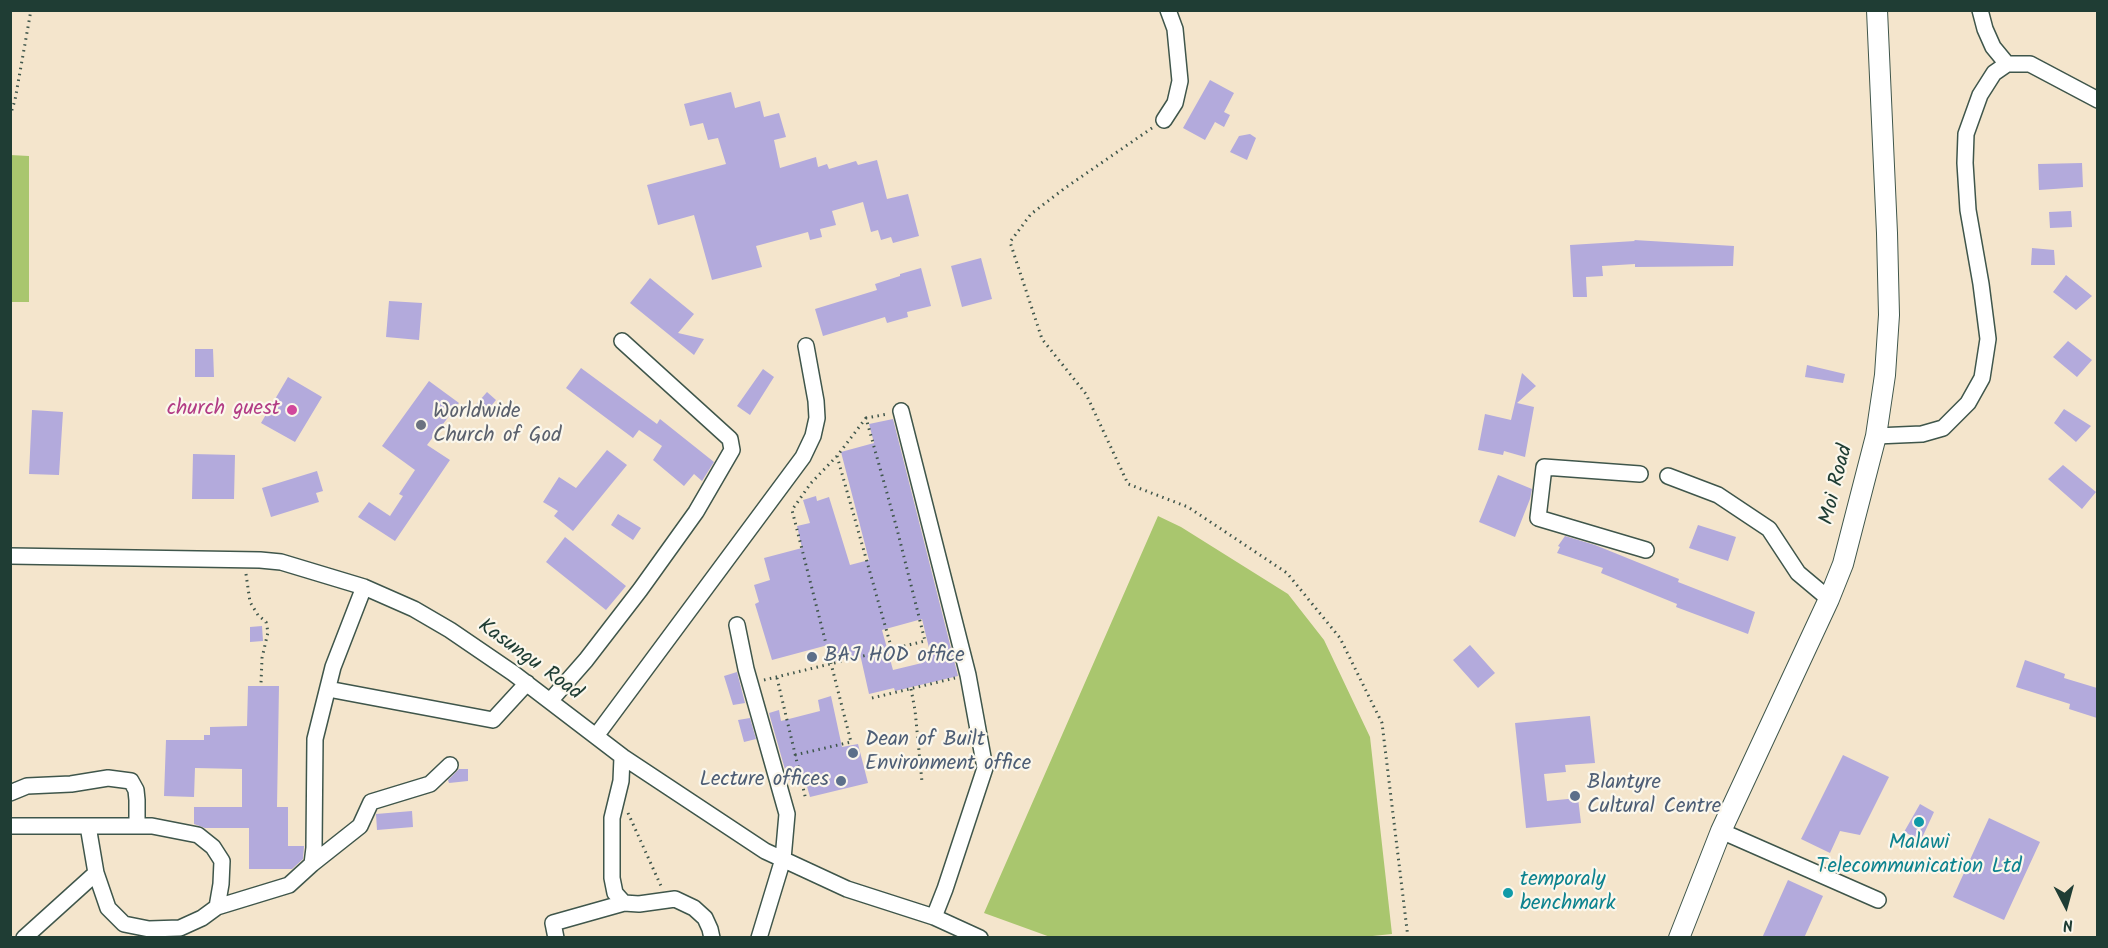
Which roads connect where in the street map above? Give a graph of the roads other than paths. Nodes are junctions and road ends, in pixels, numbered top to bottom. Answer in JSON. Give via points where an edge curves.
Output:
{"nodes":[{"id":1,"x":1168,"y":10,"type":"edge"},
{"id":2,"x":1877,"y":10,"type":"edge"},
{"id":3,"x":1980,"y":10,"type":"edge"},
{"id":4,"x":2007,"y":64,"type":"junction"},
{"id":5,"x":2097,"y":100,"type":"edge"},
{"id":6,"x":1164,"y":120,"type":"road end"},
{"id":7,"x":622,"y":341,"type":"dead end"},
{"id":8,"x":806,"y":346,"type":"dead end"},
{"id":9,"x":902,"y":411,"type":"road end"},
{"id":10,"x":1876,"y":436,"type":"junction"},
{"id":11,"x":1640,"y":474,"type":"dead end"},
{"id":12,"x":1668,"y":476,"type":"dead end"},
{"id":13,"x":1647,"y":550,"type":"dead end"},
{"id":14,"x":10,"y":556,"type":"edge"},
{"id":15,"x":364,"y":587,"type":"junction"},
{"id":16,"x":1829,"y":599,"type":"junction"},
{"id":17,"x":737,"y":625,"type":"dead end"},
{"id":18,"x":527,"y":683,"type":"junction"},
{"id":19,"x":328,"y":689,"type":"junction"},
{"id":20,"x":550,"y":701,"type":"junction"},
{"id":21,"x":596,"y":736,"type":"junction"},
{"id":22,"x":622,"y":757,"type":"junction"},
{"id":23,"x":450,"y":765,"type":"dead end"},
{"id":24,"x":10,"y":793,"type":"edge"},
{"id":25,"x":10,"y":826,"type":"edge"},
{"id":26,"x":88,"y":826,"type":"junction"},
{"id":27,"x":137,"y":826,"type":"junction"},
{"id":28,"x":1721,"y":831,"type":"junction"},
{"id":29,"x":783,"y":859,"type":"junction"},
{"id":30,"x":312,"y":864,"type":"junction"},
{"id":31,"x":96,"y":873,"type":"junction"},
{"id":32,"x":1878,"y":900,"type":"dead end"},
{"id":33,"x":624,"y":903,"type":"junction"},
{"id":34,"x":217,"y":907,"type":"junction"},
{"id":35,"x":934,"y":916,"type":"junction"},
{"id":36,"x":24,"y":938,"type":"edge"},
{"id":37,"x":555,"y":938,"type":"edge"},
{"id":38,"x":712,"y":938,"type":"edge"},
{"id":39,"x":759,"y":938,"type":"edge"},
{"id":40,"x":980,"y":938,"type":"edge"},
{"id":41,"x":1678,"y":938,"type":"edge"}],
"edges":[{"from":1,"to":6,"type":"street","via":[[1180,81],[1175,103]]},
{"from":2,"to":10,"type":"main road","name":"Moi Road","via":[[1889,315]]},
{"from":3,"to":4,"type":"street","via":[[1993,47]]},
{"from":4,"to":5,"type":"street","via":[[2030,64]]},
{"from":4,"to":10,"type":"street","via":[[1994,74],[1980,95],[1966,134],[1968,210],[1988,339],[1982,378],[1968,403],[1943,428],[1922,434]]},
{"from":7,"to":20,"type":"street","via":[[730,438],[732,450],[696,512],[640,590]]},
{"from":8,"to":21,"type":"street","via":[[817,418],[803,457]]},
{"from":9,"to":35,"type":"street","via":[[968,675],[986,768]]},
{"from":10,"to":16,"type":"main road","name":"Moi Road","via":[[1843,564]]},
{"from":11,"to":13,"type":"street","via":[[1544,467],[1538,518]]},
{"from":12,"to":16,"type":"street","via":[[1718,495],[1769,529],[1798,573]]},
{"from":14,"to":15,"type":"street","name":"Kasungu Road","via":[[247,559],[281,562]]},
{"from":15,"to":18,"type":"street","name":"Kasungu Road","via":[[450,630]]},
{"from":15,"to":19,"type":"street"},
{"from":16,"to":28,"type":"main road","name":"Moi Road"},
{"from":17,"to":29,"type":"street","via":[[787,814]]},
{"from":18,"to":19,"type":"street","via":[[493,720]]},
{"from":18,"to":20,"type":"street","name":"Kasungu Road"},
{"from":19,"to":30,"type":"street","via":[[315,739]]},
{"from":20,"to":21,"type":"street","name":"Kasungu Road"},
{"from":21,"to":22,"type":"street","name":"Kasungu Road"},
{"from":22,"to":29,"type":"street","name":"Kasungu Road"},
{"from":22,"to":33,"type":"street","via":[[612,818],[612,878],[615,893]]},
{"from":23,"to":30,"type":"street","via":[[430,784],[371,802],[360,826]]},
{"from":24,"to":27,"type":"street","via":[[27,786],[108,778],[131,781],[136,790]]},
{"from":25,"to":26,"type":"street"},
{"from":26,"to":27,"type":"street"},
{"from":26,"to":31,"type":"street"},
{"from":27,"to":34,"type":"street","via":[[198,835],[213,848],[222,861]]},
{"from":28,"to":32,"type":"street"},
{"from":28,"to":41,"type":"main road","name":"Moi Road"},
{"from":29,"to":35,"type":"street","name":"Kasungu Road","via":[[847,889]]},
{"from":29,"to":39,"type":"street"},
{"from":30,"to":34,"type":"street","via":[[289,885]]},
{"from":31,"to":34,"type":"street","via":[[108,908],[124,924],[149,929],[180,928]]},
{"from":31,"to":36,"type":"street"},
{"from":33,"to":37,"type":"street","via":[[553,923]]},
{"from":33,"to":38,"type":"street","via":[[675,898],[705,918]]},
{"from":35,"to":40,"type":"street","name":"Kasungu Road"}]}
